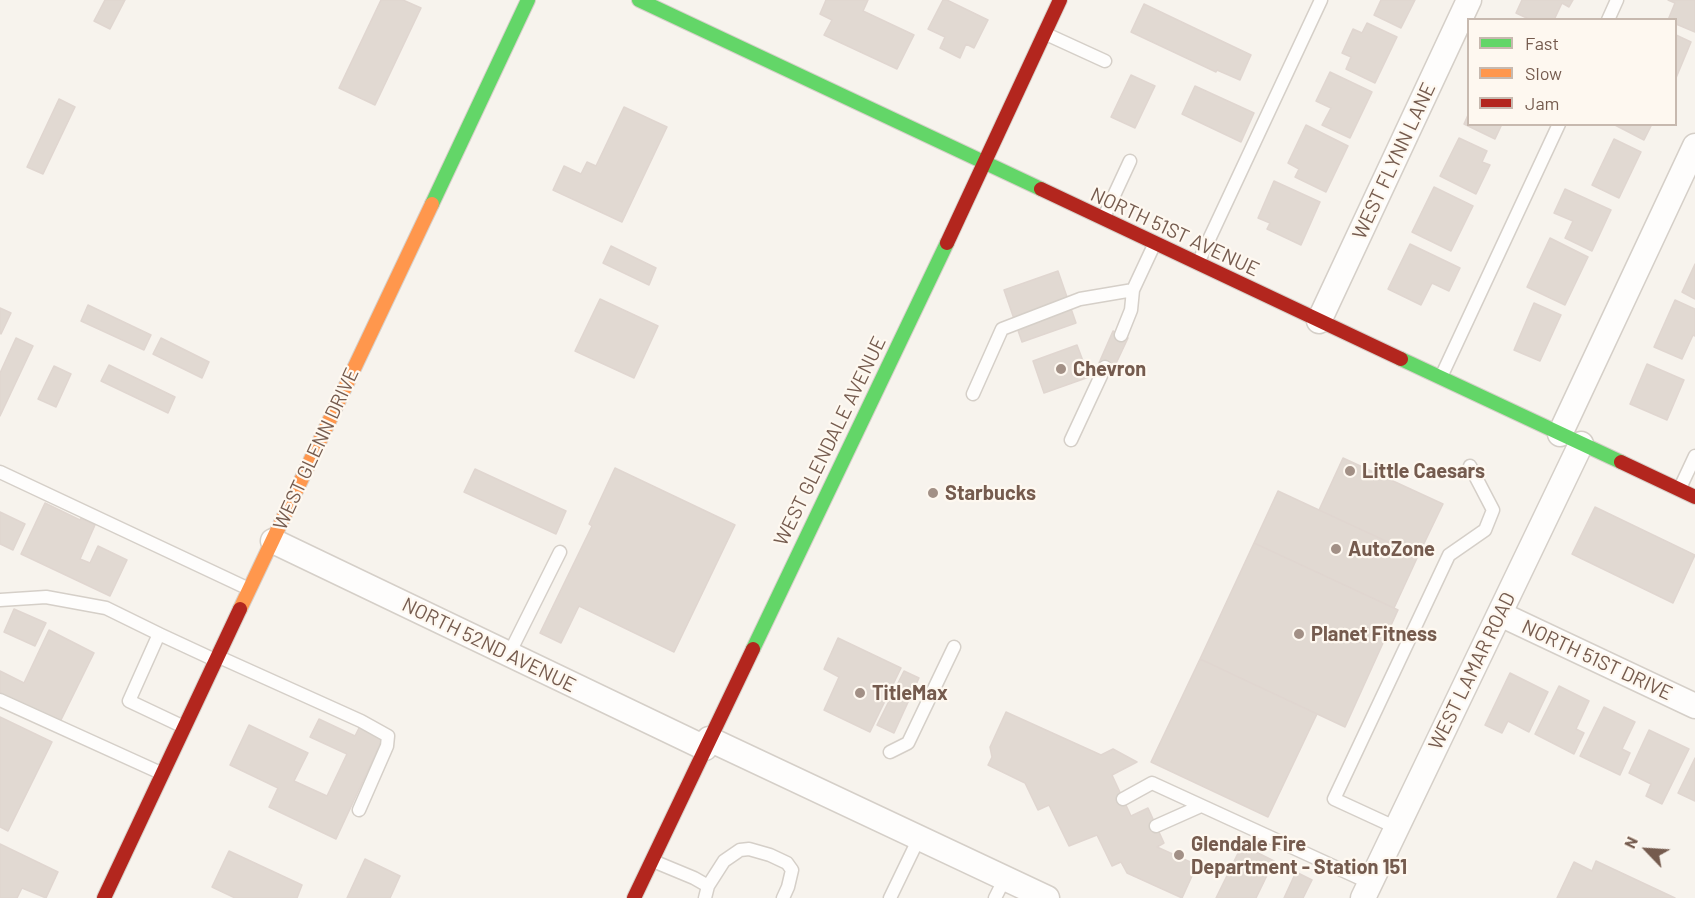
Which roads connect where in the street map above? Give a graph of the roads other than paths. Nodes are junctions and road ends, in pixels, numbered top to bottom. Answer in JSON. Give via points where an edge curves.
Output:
{"nodes":[{"id":1,"x":528,"y":0,"type":"edge"},
{"id":2,"x":639,"y":0,"type":"edge"},
{"id":3,"x":1060,"y":0,"type":"edge"},
{"id":4,"x":1321,"y":0,"type":"edge"},
{"id":5,"x":1469,"y":0,"type":"edge"},
{"id":6,"x":1617,"y":0,"type":"edge"},
{"id":7,"x":681,"y":9,"type":"edge"},
{"id":8,"x":1609,"y":18,"type":"edge"},
{"id":9,"x":1045,"y":33,"type":"junction"},
{"id":10,"x":1105,"y":61,"type":"dead end"},
{"id":11,"x":1558,"y":126,"type":"edge"},
{"id":12,"x":1695,"y":146,"type":"edge"},
{"id":13,"x":1130,"y":161,"type":"dead end"},
{"id":14,"x":984,"y":164,"type":"junction"},
{"id":15,"x":1102,"y":220,"type":"junction"},
{"id":16,"x":1155,"y":244,"type":"junction"},
{"id":17,"x":1197,"y":264,"type":"junction"},
{"id":18,"x":1133,"y":290,"type":"junction"},
{"id":19,"x":1319,"y":321,"type":"junction"},
{"id":20,"x":1121,"y":335,"type":"dead end"},
{"id":21,"x":1105,"y":367,"type":"dead end"},
{"id":22,"x":1440,"y":378,"type":"junction"},
{"id":23,"x":973,"y":394,"type":"dead end"},
{"id":24,"x":1571,"y":439,"type":"junction"},
{"id":25,"x":1071,"y":441,"type":"dead end"},
{"id":26,"x":1695,"y":456,"type":"edge"},
{"id":27,"x":1470,"y":466,"type":"dead end"},
{"id":28,"x":0,"y":472,"type":"edge"},
{"id":29,"x":1679,"y":490,"type":"junction"},
{"id":30,"x":1695,"y":497,"type":"edge"},
{"id":31,"x":273,"y":542,"type":"junction"},
{"id":32,"x":560,"y":552,"type":"dead end"},
{"id":33,"x":250,"y":590,"type":"junction"},
{"id":34,"x":0,"y":600,"type":"edge"},
{"id":35,"x":1500,"y":614,"type":"junction"},
{"id":36,"x":159,"y":634,"type":"junction"},
{"id":37,"x":954,"y":647,"type":"dead end"},
{"id":38,"x":510,"y":654,"type":"junction"},
{"id":39,"x":217,"y":658,"type":"junction"},
{"id":40,"x":0,"y":700,"type":"edge"},
{"id":41,"x":1695,"y":706,"type":"edge"},
{"id":42,"x":185,"y":727,"type":"junction"},
{"id":43,"x":706,"y":743,"type":"junction"},
{"id":44,"x":890,"y":752,"type":"dead end"},
{"id":45,"x":163,"y":774,"type":"junction"},
{"id":46,"x":1123,"y":799,"type":"dead end"},
{"id":47,"x":1201,"y":806,"type":"junction"},
{"id":48,"x":359,"y":810,"type":"dead end"},
{"id":49,"x":1156,"y":826,"type":"dead end"},
{"id":50,"x":1397,"y":828,"type":"junction"},
{"id":51,"x":919,"y":838,"type":"junction"},
{"id":52,"x":651,"y":861,"type":"junction"},
{"id":53,"x":1000,"y":888,"type":"edge"},
{"id":54,"x":1367,"y":891,"type":"edge"},
{"id":55,"x":706,"y":892,"type":"edge"},
{"id":56,"x":104,"y":898,"type":"edge"},
{"id":57,"x":634,"y":898,"type":"edge"},
{"id":58,"x":783,"y":898,"type":"edge"},
{"id":59,"x":890,"y":898,"type":"edge"},
{"id":60,"x":1047,"y":898,"type":"edge"}],
"edges":[{"from":1,"to":31,"type":"main road","name":"WEST GLENN DRIVE"},
{"from":2,"to":7,"type":"main road","name":"NORTH 51ST AVENUE"},
{"from":3,"to":9,"type":"main road","name":"WEST GLENDALE AVENUE"},
{"from":4,"to":17,"type":"lane"},
{"from":5,"to":19,"type":"street","name":"WEST FLYNN LANE"},
{"from":6,"to":8,"type":"lane"},
{"from":7,"to":14,"type":"main road","name":"NORTH 51ST AVENUE"},
{"from":9,"to":10,"type":"lane"},
{"from":9,"to":14,"type":"main road","name":"WEST GLENDALE AVENUE"},
{"from":11,"to":22,"type":"lane"},
{"from":12,"to":24,"type":"street","name":"WEST LAMAR ROAD"},
{"from":13,"to":15,"type":"lane"},
{"from":14,"to":15,"type":"main road","name":"NORTH 51ST AVENUE"},
{"from":14,"to":43,"type":"main road","name":"WEST GLENDALE AVENUE"},
{"from":15,"to":16,"type":"main road","name":"NORTH 51ST AVENUE"},
{"from":16,"to":17,"type":"main road","name":"NORTH 51ST AVENUE"},
{"from":16,"to":18,"type":"lane"},
{"from":17,"to":19,"type":"main road","name":"NORTH 51ST AVENUE"},
{"from":18,"to":20,"type":"lane","via":[[1131,310]]},
{"from":18,"to":23,"type":"lane","via":[[1080,299],[1002,329]]},
{"from":19,"to":22,"type":"main road","name":"NORTH 51ST AVENUE"},
{"from":21,"to":25,"type":"lane"},
{"from":22,"to":24,"type":"main road","name":"NORTH 51ST AVENUE"},
{"from":24,"to":29,"type":"main road","name":"NORTH 51ST AVENUE"},
{"from":24,"to":35,"type":"street","name":"WEST LAMAR ROAD"},
{"from":26,"to":29,"type":"lane"},
{"from":27,"to":50,"type":"lane","via":[[1493,510],[1485,530],[1449,555],[1334,799]]},
{"from":28,"to":33,"type":"lane"},
{"from":29,"to":30,"type":"main road","name":"NORTH 51ST AVENUE"},
{"from":31,"to":33,"type":"main road","name":"WEST GLENN DRIVE"},
{"from":31,"to":38,"type":"street","name":"NORTH 52ND AVENUE"},
{"from":32,"to":38,"type":"lane"},
{"from":33,"to":39,"type":"main road","name":"WEST GLENN DRIVE"},
{"from":34,"to":36,"type":"lane","via":[[46,597],[106,608]]},
{"from":35,"to":41,"type":"street","name":"NORTH 51ST DRIVE"},
{"from":35,"to":50,"type":"street","name":"WEST LAMAR ROAD"},
{"from":36,"to":39,"type":"lane"},
{"from":36,"to":42,"type":"lane","via":[[129,701]]},
{"from":37,"to":44,"type":"lane","via":[[908,743]]},
{"from":38,"to":43,"type":"street","name":"NORTH 52ND AVENUE"},
{"from":39,"to":42,"type":"main road","name":"WEST GLENN DRIVE"},
{"from":39,"to":48,"type":"lane","via":[[388,736]]},
{"from":40,"to":45,"type":"lane"},
{"from":42,"to":45,"type":"main road","name":"WEST GLENN DRIVE"},
{"from":43,"to":51,"type":"street","name":"NORTH 52ND AVENUE"},
{"from":43,"to":52,"type":"main road","name":"WEST GLENDALE AVENUE"},
{"from":45,"to":56,"type":"main road","name":"WEST GLENN DRIVE"},
{"from":46,"to":47,"type":"lane","via":[[1152,783]]},
{"from":47,"to":49,"type":"lane"},
{"from":47,"to":54,"type":"lane"},
{"from":50,"to":54,"type":"street","name":"WEST LAMAR ROAD"},
{"from":51,"to":53,"type":"street","name":"NORTH 52ND AVENUE"},
{"from":51,"to":59,"type":"lane"},
{"from":52,"to":55,"type":"lane","via":[[694,878]]},
{"from":52,"to":57,"type":"main road","name":"WEST GLENDALE AVENUE"},
{"from":53,"to":60,"type":"street","name":"NORTH 52ND AVENUE"},
{"from":55,"to":58,"type":"lane","via":[[724,861],[749,849],[787,863],[792,870]]}]}
